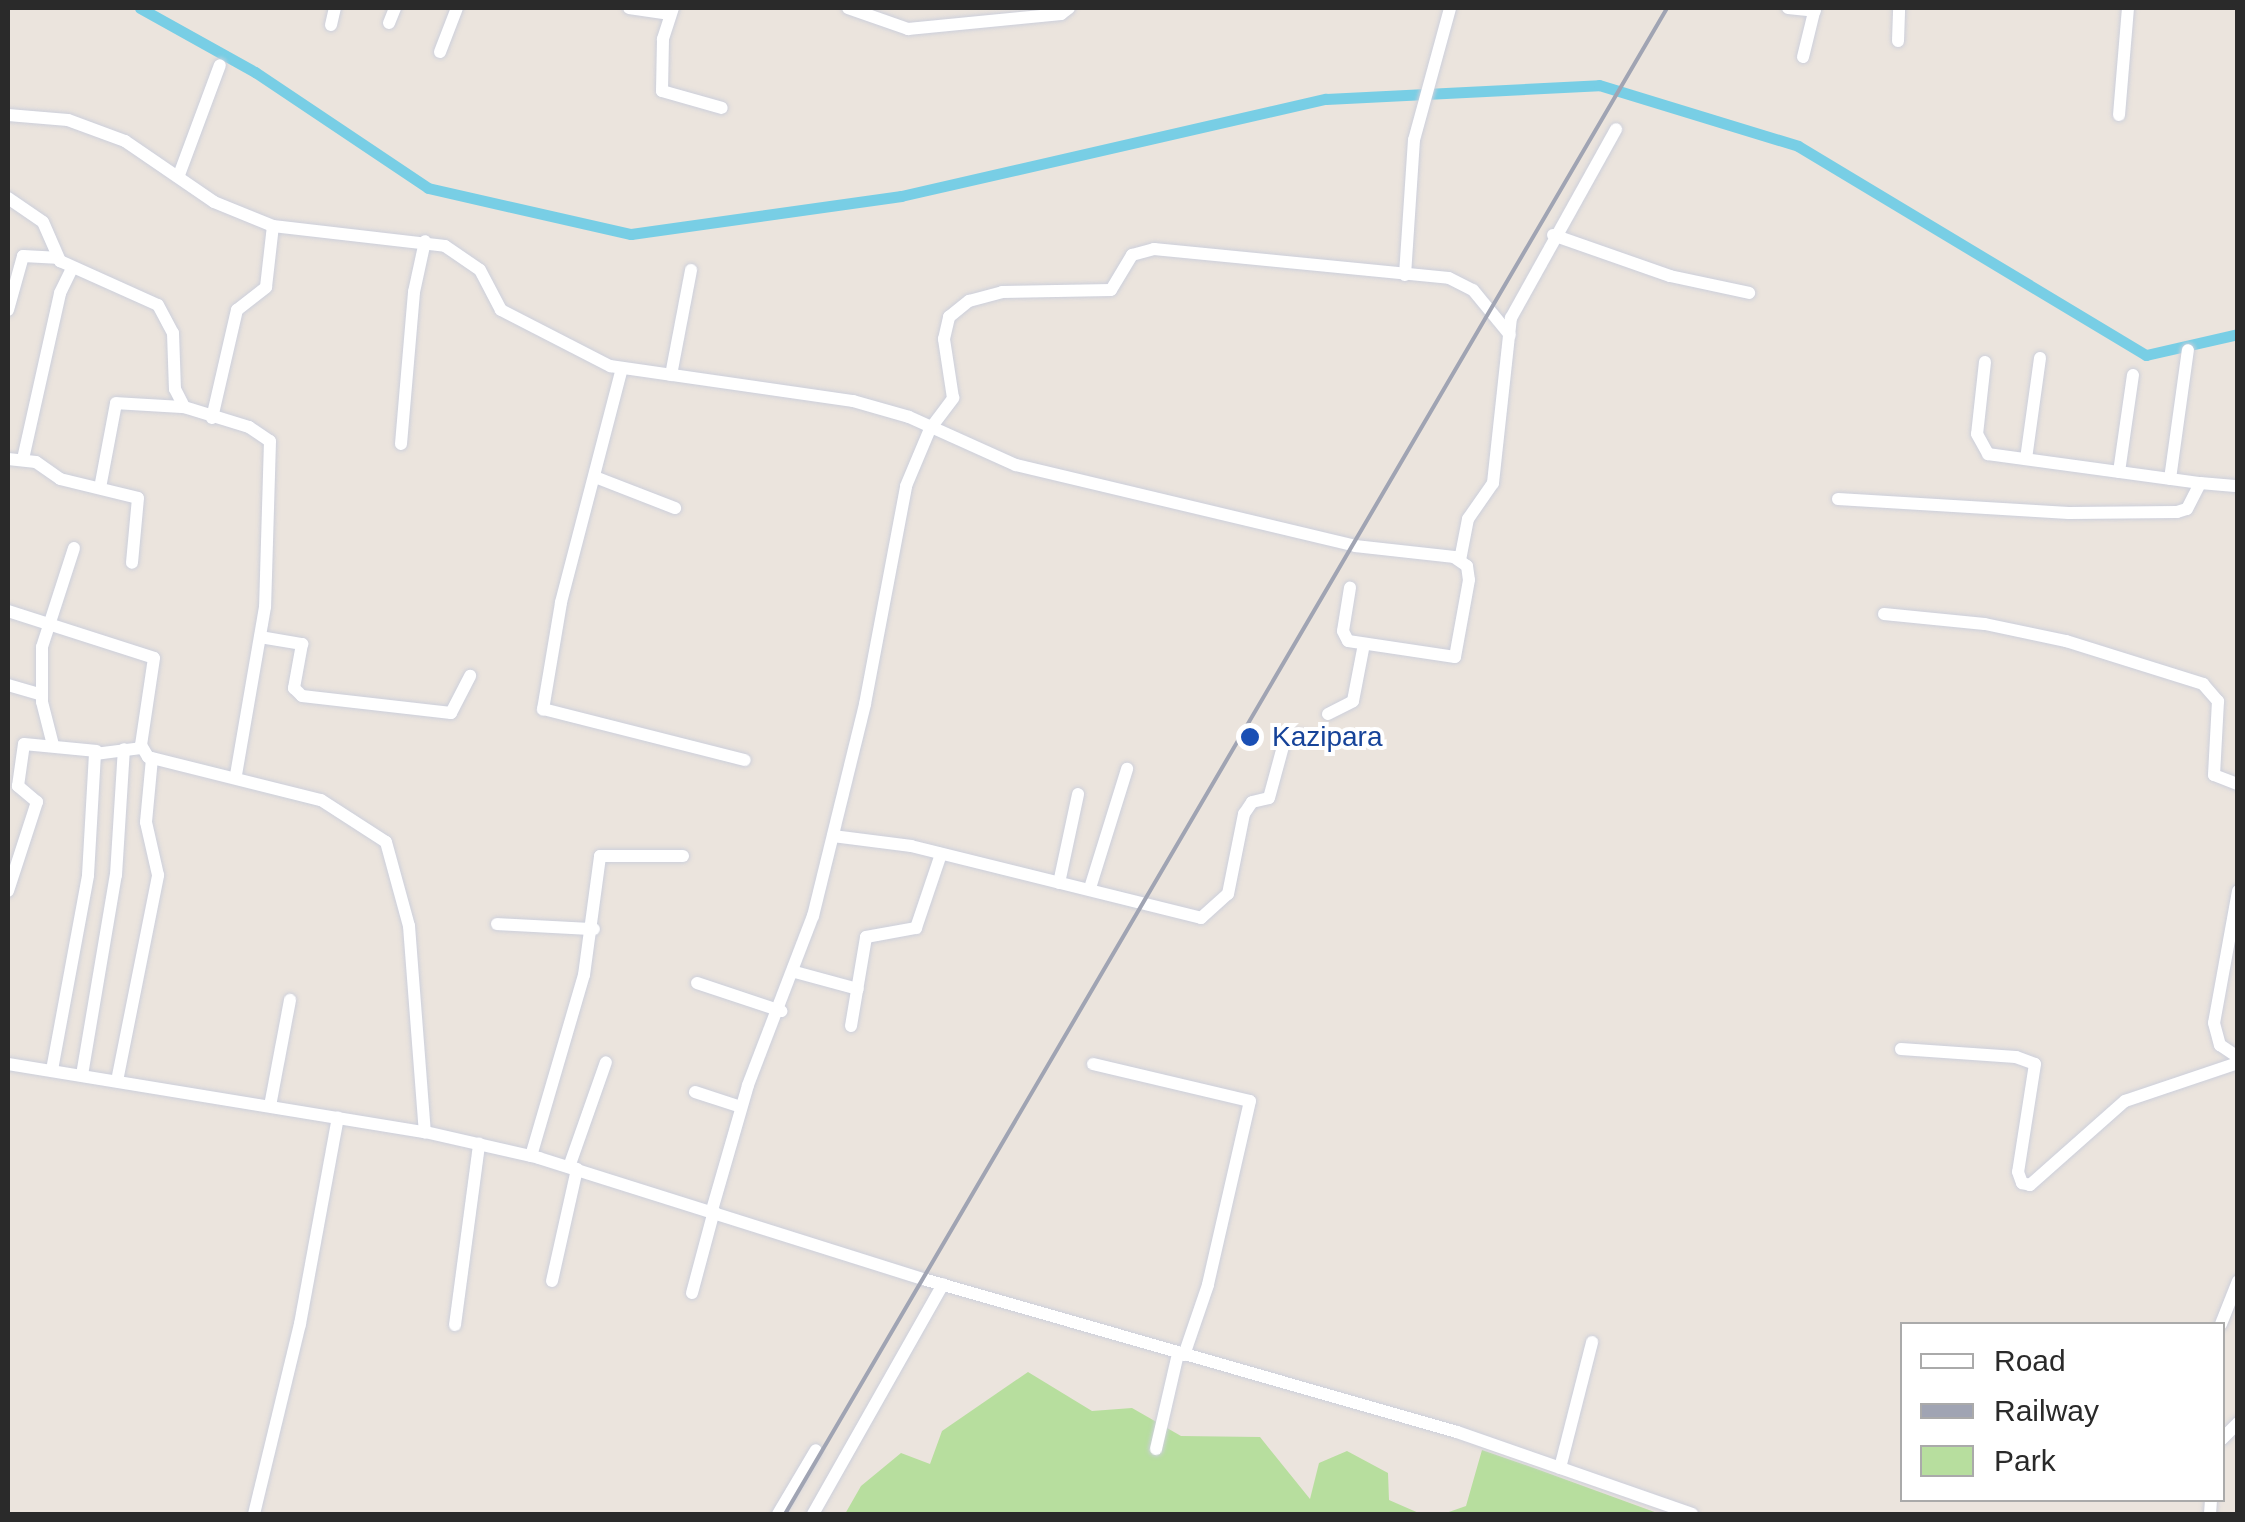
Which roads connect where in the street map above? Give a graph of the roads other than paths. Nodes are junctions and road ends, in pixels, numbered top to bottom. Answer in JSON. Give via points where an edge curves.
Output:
{"nodes":[{"id":1,"x":335,"y":8,"type":"edge"},
{"id":2,"x":394,"y":8,"type":"edge"},
{"id":3,"x":457,"y":8,"type":"edge"},
{"id":4,"x":629,"y":8,"type":"edge"},
{"id":5,"x":848,"y":8,"type":"edge"},
{"id":6,"x":1069,"y":8,"type":"edge"},
{"id":7,"x":1450,"y":8,"type":"edge"},
{"id":8,"x":1788,"y":8,"type":"edge"},
{"id":9,"x":1899,"y":8,"type":"edge"},
{"id":10,"x":2128,"y":8,"type":"edge"},
{"id":11,"x":1815,"y":9,"type":"edge"},
{"id":12,"x":671,"y":10,"type":"edge"},
{"id":13,"x":389,"y":23,"type":"dead end"},
{"id":14,"x":330,"y":26,"type":"dead end"},
{"id":15,"x":1898,"y":41,"type":"dead end"},
{"id":16,"x":440,"y":52,"type":"dead end"},
{"id":17,"x":1803,"y":57,"type":"dead end"},
{"id":18,"x":220,"y":65,"type":"dead end"},
{"id":19,"x":722,"y":108,"type":"dead end"},
{"id":20,"x":8,"y":115,"type":"edge"},
{"id":21,"x":2119,"y":115,"type":"dead end"},
{"id":22,"x":1616,"y":129,"type":"dead end"},
{"id":23,"x":179,"y":175,"type":"junction"},
{"id":24,"x":8,"y":198,"type":"edge"},
{"id":25,"x":272,"y":226,"type":"junction"},
{"id":26,"x":1553,"y":235,"type":"junction"},
{"id":27,"x":425,"y":242,"type":"junction"},
{"id":28,"x":56,"y":258,"type":"junction"},
{"id":29,"x":72,"y":268,"type":"junction"},
{"id":30,"x":691,"y":270,"type":"dead end"},
{"id":31,"x":1405,"y":275,"type":"junction"},
{"id":32,"x":1749,"y":293,"type":"dead end"},
{"id":33,"x":8,"y":310,"type":"edge"},
{"id":34,"x":1510,"y":334,"type":"junction"},
{"id":35,"x":2188,"y":350,"type":"dead end"},
{"id":36,"x":2040,"y":358,"type":"dead end"},
{"id":37,"x":1985,"y":362,"type":"dead end"},
{"id":38,"x":622,"y":368,"type":"junction"},
{"id":39,"x":670,"y":374,"type":"junction"},
{"id":40,"x":2133,"y":375,"type":"dead end"},
{"id":41,"x":184,"y":408,"type":"junction"},
{"id":42,"x":212,"y":418,"type":"junction"},
{"id":43,"x":930,"y":429,"type":"junction"},
{"id":44,"x":401,"y":444,"type":"dead end"},
{"id":45,"x":23,"y":459,"type":"junction"},
{"id":46,"x":2026,"y":459,"type":"junction"},
{"id":47,"x":8,"y":460,"type":"edge"},
{"id":48,"x":2119,"y":472,"type":"junction"},
{"id":49,"x":595,"y":476,"type":"junction"},
{"id":50,"x":2170,"y":479,"type":"junction"},
{"id":51,"x":2200,"y":483,"type":"junction"},
{"id":52,"x":2238,"y":486,"type":"edge"},
{"id":53,"x":100,"y":488,"type":"junction"},
{"id":54,"x":1838,"y":499,"type":"dead end"},
{"id":55,"x":675,"y":508,"type":"dead end"},
{"id":56,"x":74,"y":548,"type":"dead end"},
{"id":57,"x":1460,"y":560,"type":"junction"},
{"id":58,"x":132,"y":563,"type":"dead end"},
{"id":59,"x":1350,"y":588,"type":"dead end"},
{"id":60,"x":8,"y":612,"type":"edge"},
{"id":61,"x":1884,"y":614,"type":"dead end"},
{"id":62,"x":50,"y":624,"type":"junction"},
{"id":63,"x":260,"y":637,"type":"junction"},
{"id":64,"x":1364,"y":644,"type":"junction"},
{"id":65,"x":470,"y":676,"type":"dead end"},
{"id":66,"x":8,"y":686,"type":"edge"},
{"id":67,"x":42,"y":694,"type":"junction"},
{"id":68,"x":1328,"y":714,"type":"dead end"},
{"id":69,"x":1315,"y":739,"type":"dead end"},
{"id":70,"x":53,"y":745,"type":"junction"},
{"id":71,"x":141,"y":748,"type":"junction"},
{"id":72,"x":124,"y":749,"type":"junction"},
{"id":73,"x":97,"y":751,"type":"junction"},
{"id":74,"x":152,"y":758,"type":"junction"},
{"id":75,"x":745,"y":760,"type":"dead end"},
{"id":76,"x":1127,"y":769,"type":"dead end"},
{"id":77,"x":236,"y":775,"type":"junction"},
{"id":78,"x":2238,"y":784,"type":"edge"},
{"id":79,"x":1078,"y":794,"type":"dead end"},
{"id":80,"x":832,"y":836,"type":"junction"},
{"id":81,"x":941,"y":854,"type":"junction"},
{"id":82,"x":683,"y":856,"type":"dead end"},
{"id":83,"x":1059,"y":884,"type":"junction"},
{"id":84,"x":1090,"y":888,"type":"junction"},
{"id":85,"x":2238,"y":890,"type":"edge"},
{"id":86,"x":8,"y":892,"type":"edge"},
{"id":87,"x":497,"y":924,"type":"dead end"},
{"id":88,"x":594,"y":929,"type":"junction"},
{"id":89,"x":795,"y":972,"type":"junction"},
{"id":90,"x":697,"y":983,"type":"dead end"},
{"id":91,"x":858,"y":989,"type":"junction"},
{"id":92,"x":290,"y":1000,"type":"dead end"},
{"id":93,"x":781,"y":1012,"type":"junction"},
{"id":94,"x":852,"y":1026,"type":"dead end"},
{"id":95,"x":1901,"y":1050,"type":"dead end"},
{"id":96,"x":2238,"y":1060,"type":"edge"},
{"id":97,"x":606,"y":1062,"type":"dead end"},
{"id":98,"x":8,"y":1064,"type":"edge"},
{"id":99,"x":1093,"y":1064,"type":"dead end"},
{"id":100,"x":52,"y":1070,"type":"junction"},
{"id":101,"x":82,"y":1075,"type":"junction"},
{"id":102,"x":117,"y":1081,"type":"junction"},
{"id":103,"x":695,"y":1092,"type":"dead end"},
{"id":104,"x":270,"y":1106,"type":"junction"},
{"id":105,"x":742,"y":1107,"type":"junction"},
{"id":106,"x":338,"y":1117,"type":"junction"},
{"id":107,"x":425,"y":1132,"type":"junction"},
{"id":108,"x":479,"y":1144,"type":"junction"},
{"id":109,"x":532,"y":1156,"type":"junction"},
{"id":110,"x":573,"y":1168,"type":"junction"},
{"id":111,"x":713,"y":1211,"type":"junction"},
{"id":112,"x":2238,"y":1280,"type":"edge"},
{"id":113,"x":552,"y":1281,"type":"dead end"},
{"id":114,"x":943,"y":1284,"type":"junction"},
{"id":115,"x":692,"y":1293,"type":"dead end"},
{"id":116,"x":2222,"y":1322,"type":"edge"},
{"id":117,"x":456,"y":1324,"type":"dead end"},
{"id":118,"x":1592,"y":1342,"type":"dead end"},
{"id":119,"x":1181,"y":1355,"type":"junction"},
{"id":120,"x":1156,"y":1448,"type":"dead end"},
{"id":121,"x":816,"y":1450,"type":"dead end"},
{"id":122,"x":1560,"y":1468,"type":"junction"},
{"id":123,"x":254,"y":1514,"type":"edge"},
{"id":124,"x":778,"y":1514,"type":"edge"},
{"id":125,"x":813,"y":1514,"type":"edge"},
{"id":126,"x":1692,"y":1514,"type":"edge"}],
"edges":[{"from":1,"to":14,"type":"street"},
{"from":2,"to":13,"type":"street"},
{"from":3,"to":16,"type":"street"},
{"from":4,"to":12,"type":"street"},
{"from":5,"to":6,"type":"street","via":[[908,29]]},
{"from":7,"to":31,"type":"street","via":[[1420,108]]},
{"from":8,"to":11,"type":"street"},
{"from":9,"to":15,"type":"street"},
{"from":10,"to":21,"type":"street"},
{"from":11,"to":17,"type":"street"},
{"from":12,"to":19,"type":"street","via":[[662,90]]},
{"from":18,"to":23,"type":"street"},
{"from":20,"to":23,"type":"street","via":[[81,124],[144,150]]},
{"from":22,"to":26,"type":"street"},
{"from":23,"to":25,"type":"street","via":[[214,202]]},
{"from":24,"to":28,"type":"street","via":[[43,222]]},
{"from":25,"to":27,"type":"street"},
{"from":25,"to":42,"type":"street","via":[[266,287],[237,310]]},
{"from":26,"to":32,"type":"street","via":[[1670,276]]},
{"from":26,"to":34,"type":"street","via":[[1510,318]]},
{"from":27,"to":38,"type":"street","via":[[473,262],[492,299],[512,318]]},
{"from":27,"to":44,"type":"street"},
{"from":28,"to":29,"type":"street"},
{"from":28,"to":33,"type":"street","via":[[23,256]]},
{"from":29,"to":41,"type":"street","via":[[158,305],[173,333],[175,388]]},
{"from":29,"to":45,"type":"street","via":[[60,292]]},
{"from":30,"to":39,"type":"street"},
{"from":31,"to":34,"type":"street","via":[[1461,282]]},
{"from":31,"to":43,"type":"street","via":[[1154,249],[1132,255],[1117,286],[1103,292],[986,294],[958,308],[945,327],[953,398]]},
{"from":34,"to":57,"type":"street","via":[[1493,483],[1468,520]]},
{"from":35,"to":50,"type":"street"},
{"from":36,"to":46,"type":"street"},
{"from":37,"to":46,"type":"street","via":[[1981,445],[1988,454]]},
{"from":38,"to":39,"type":"street"},
{"from":38,"to":49,"type":"street"},
{"from":39,"to":43,"type":"street","via":[[818,394],[890,410]]},
{"from":40,"to":48,"type":"street"},
{"from":41,"to":42,"type":"street"},
{"from":41,"to":53,"type":"street","via":[[116,402]]},
{"from":42,"to":63,"type":"street","via":[[260,431],[272,445]]},
{"from":43,"to":57,"type":"street","via":[[1016,466],[1356,546]]},
{"from":43,"to":80,"type":"street","via":[[906,486]]},
{"from":45,"to":47,"type":"street"},
{"from":45,"to":53,"type":"street","via":[[60,480]]},
{"from":46,"to":48,"type":"street"},
{"from":48,"to":50,"type":"street"},
{"from":49,"to":55,"type":"street"},
{"from":49,"to":75,"type":"street","via":[[560,603],[544,710]]},
{"from":50,"to":51,"type":"street"},
{"from":51,"to":52,"type":"street"},
{"from":51,"to":54,"type":"street","via":[[2190,504],[2177,512],[2069,514]]},
{"from":53,"to":58,"type":"street","via":[[132,495],[141,504]]},
{"from":56,"to":62,"type":"street"},
{"from":57,"to":64,"type":"street","via":[[1467,566],[1468,593],[1455,657]]},
{"from":59,"to":64,"type":"street","via":[[1344,635]]},
{"from":60,"to":62,"type":"street"},
{"from":61,"to":78,"type":"street","via":[[1986,624],[2066,641],[2203,684],[2218,701],[2214,775]]},
{"from":62,"to":67,"type":"street","via":[[42,647]]},
{"from":62,"to":71,"type":"street","via":[[154,658]]},
{"from":63,"to":65,"type":"street","via":[[302,644],[294,688],[302,696],[450,713]]},
{"from":63,"to":77,"type":"street"},
{"from":64,"to":68,"type":"street","via":[[1353,702]]},
{"from":66,"to":67,"type":"street"},
{"from":67,"to":70,"type":"street"},
{"from":69,"to":84,"type":"street","via":[[1292,734],[1285,740],[1269,798],[1252,802],[1244,814],[1228,894],[1206,916]]},
{"from":70,"to":73,"type":"street"},
{"from":70,"to":86,"type":"street","via":[[24,744],[18,786],[37,802]]},
{"from":71,"to":72,"type":"street"},
{"from":71,"to":74,"type":"street"},
{"from":72,"to":73,"type":"street"},
{"from":72,"to":101,"type":"street","via":[[116,875]]},
{"from":73,"to":100,"type":"street","via":[[88,875]]},
{"from":74,"to":77,"type":"street"},
{"from":74,"to":102,"type":"street","via":[[146,822],[158,875]]},
{"from":76,"to":84,"type":"street"},
{"from":77,"to":107,"type":"street","via":[[321,800],[380,835],[391,851],[416,980]]},
{"from":79,"to":83,"type":"street"},
{"from":80,"to":81,"type":"street"},
{"from":80,"to":89,"type":"street"},
{"from":81,"to":83,"type":"street"},
{"from":81,"to":91,"type":"street","via":[[916,928],[866,937]]},
{"from":82,"to":88,"type":"street","via":[[601,854]]},
{"from":83,"to":84,"type":"street"},
{"from":85,"to":96,"type":"street","via":[[2214,1022],[2220,1045]]},
{"from":87,"to":88,"type":"street"},
{"from":88,"to":109,"type":"street"},
{"from":89,"to":91,"type":"street"},
{"from":89,"to":93,"type":"street"},
{"from":90,"to":93,"type":"street"},
{"from":91,"to":94,"type":"street"},
{"from":92,"to":104,"type":"street"},
{"from":93,"to":105,"type":"street"},
{"from":95,"to":96,"type":"street","via":[[2035,1064],[2018,1172],[2030,1184],[2125,1101]]},
{"from":97,"to":110,"type":"street"},
{"from":98,"to":100,"type":"street"},
{"from":99,"to":119,"type":"street","via":[[1250,1100],[1208,1286]]},
{"from":100,"to":101,"type":"street"},
{"from":101,"to":102,"type":"street"},
{"from":102,"to":104,"type":"street"},
{"from":103,"to":105,"type":"street"},
{"from":104,"to":106,"type":"street"},
{"from":105,"to":111,"type":"street"},
{"from":106,"to":107,"type":"street"},
{"from":106,"to":123,"type":"street","via":[[300,1324]]},
{"from":107,"to":108,"type":"street"},
{"from":108,"to":109,"type":"street"},
{"from":108,"to":117,"type":"street"},
{"from":109,"to":110,"type":"street"},
{"from":110,"to":111,"type":"street"},
{"from":110,"to":113,"type":"street"},
{"from":111,"to":114,"type":"street"},
{"from":111,"to":115,"type":"street"},
{"from":112,"to":116,"type":"street"},
{"from":114,"to":119,"type":"street"},
{"from":114,"to":125,"type":"street"},
{"from":118,"to":122,"type":"street"},
{"from":119,"to":120,"type":"street"},
{"from":119,"to":122,"type":"street","via":[[1408,1417]]},
{"from":121,"to":124,"type":"street"},
{"from":122,"to":126,"type":"street"}]}
